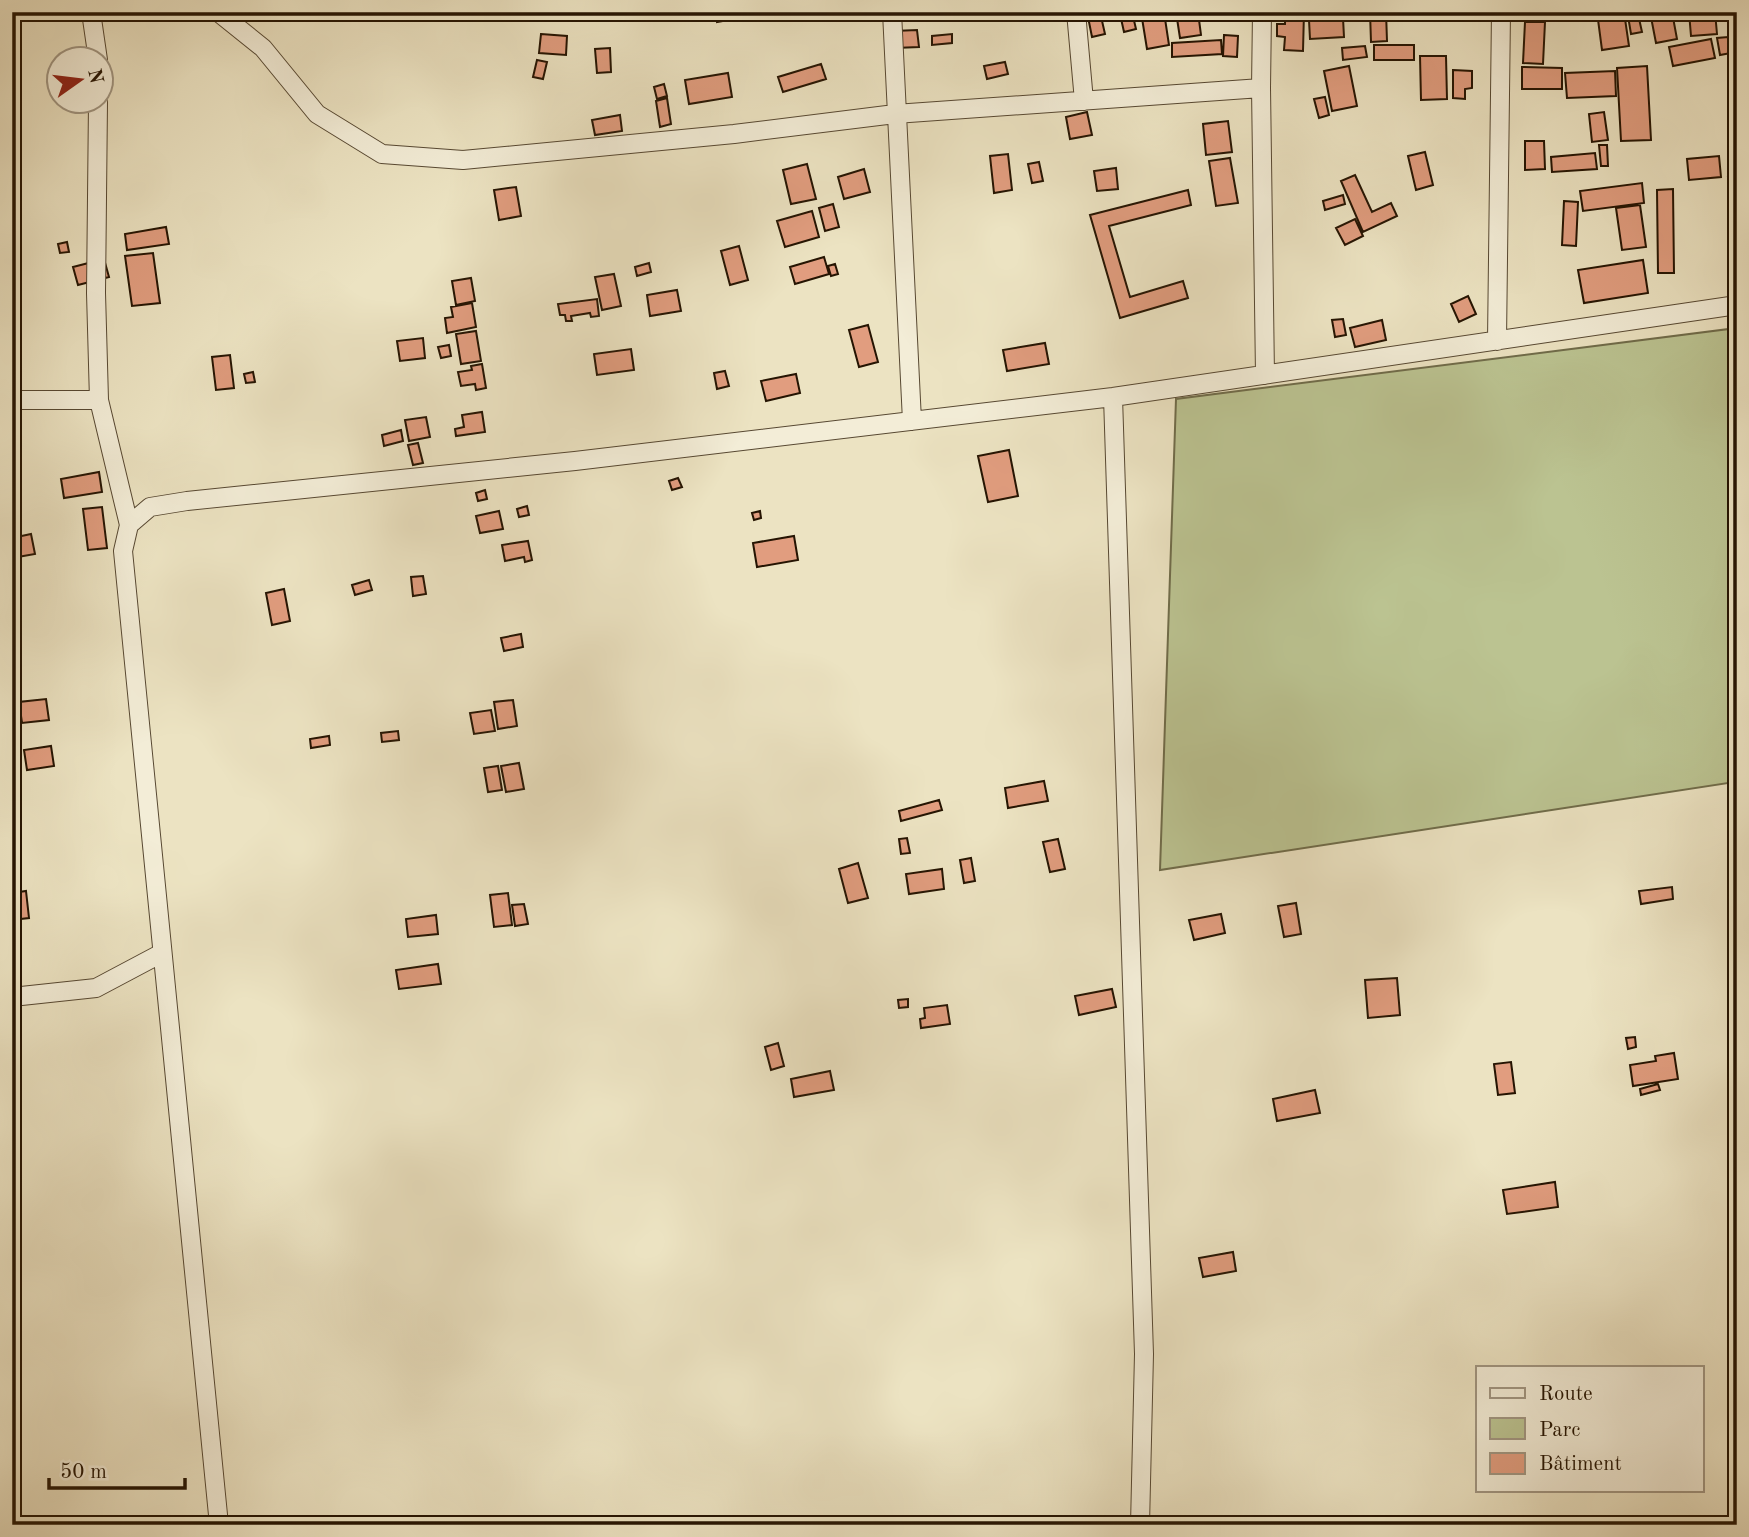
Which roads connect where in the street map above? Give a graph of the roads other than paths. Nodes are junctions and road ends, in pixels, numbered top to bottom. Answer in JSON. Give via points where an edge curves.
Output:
{"nodes":[{"id":1,"x":91,"y":12,"type":"edge"},
{"id":2,"x":218,"y":12,"type":"edge"},
{"id":3,"x":892,"y":12,"type":"edge"},
{"id":4,"x":1076,"y":12,"type":"edge"},
{"id":5,"x":1262,"y":12,"type":"edge"},
{"id":6,"x":1501,"y":12,"type":"edge"},
{"id":7,"x":96,"y":46,"type":"edge"},
{"id":8,"x":1261,"y":88,"type":"junction"},
{"id":9,"x":1084,"y":101,"type":"junction"},
{"id":10,"x":895,"y":114,"type":"junction"},
{"id":11,"x":99,"y":116,"type":"edge"},
{"id":12,"x":1737,"y":305,"type":"edge"},
{"id":13,"x":1497,"y":341,"type":"junction"},
{"id":14,"x":1265,"y":375,"type":"junction"},
{"id":15,"x":1113,"y":397,"type":"junction"},
{"id":16,"x":12,"y":400,"type":"edge"},
{"id":17,"x":100,"y":400,"type":"junction"},
{"id":18,"x":912,"y":421,"type":"junction"},
{"id":19,"x":128,"y":525,"type":"junction"},
{"id":20,"x":162,"y":953,"type":"junction"},
{"id":21,"x":12,"y":997,"type":"edge"},
{"id":22,"x":219,"y":1525,"type":"edge"},
{"id":23,"x":1140,"y":1525,"type":"edge"}],
"edges":[{"from":1,"to":7,"type":"street"},
{"from":2,"to":10,"type":"street","via":[[264,48],[317,114],[382,154],[463,160]]},
{"from":3,"to":10,"type":"street"},
{"from":4,"to":9,"type":"street"},
{"from":5,"to":8,"type":"street"},
{"from":6,"to":13,"type":"street"},
{"from":8,"to":9,"type":"street"},
{"from":8,"to":14,"type":"street"},
{"from":9,"to":10,"type":"street"},
{"from":10,"to":18,"type":"street"},
{"from":11,"to":17,"type":"street","via":[[96,293]]},
{"from":12,"to":13,"type":"street"},
{"from":13,"to":14,"type":"street"},
{"from":14,"to":15,"type":"street"},
{"from":15,"to":18,"type":"street"},
{"from":15,"to":23,"type":"street","via":[[1144,1354]]},
{"from":16,"to":17,"type":"street"},
{"from":17,"to":19,"type":"street"},
{"from":18,"to":19,"type":"street","via":[[200,499],[150,507]]},
{"from":19,"to":20,"type":"street","via":[[123,551]]},
{"from":20,"to":21,"type":"street","via":[[96,988]]},
{"from":20,"to":22,"type":"street"}]}
